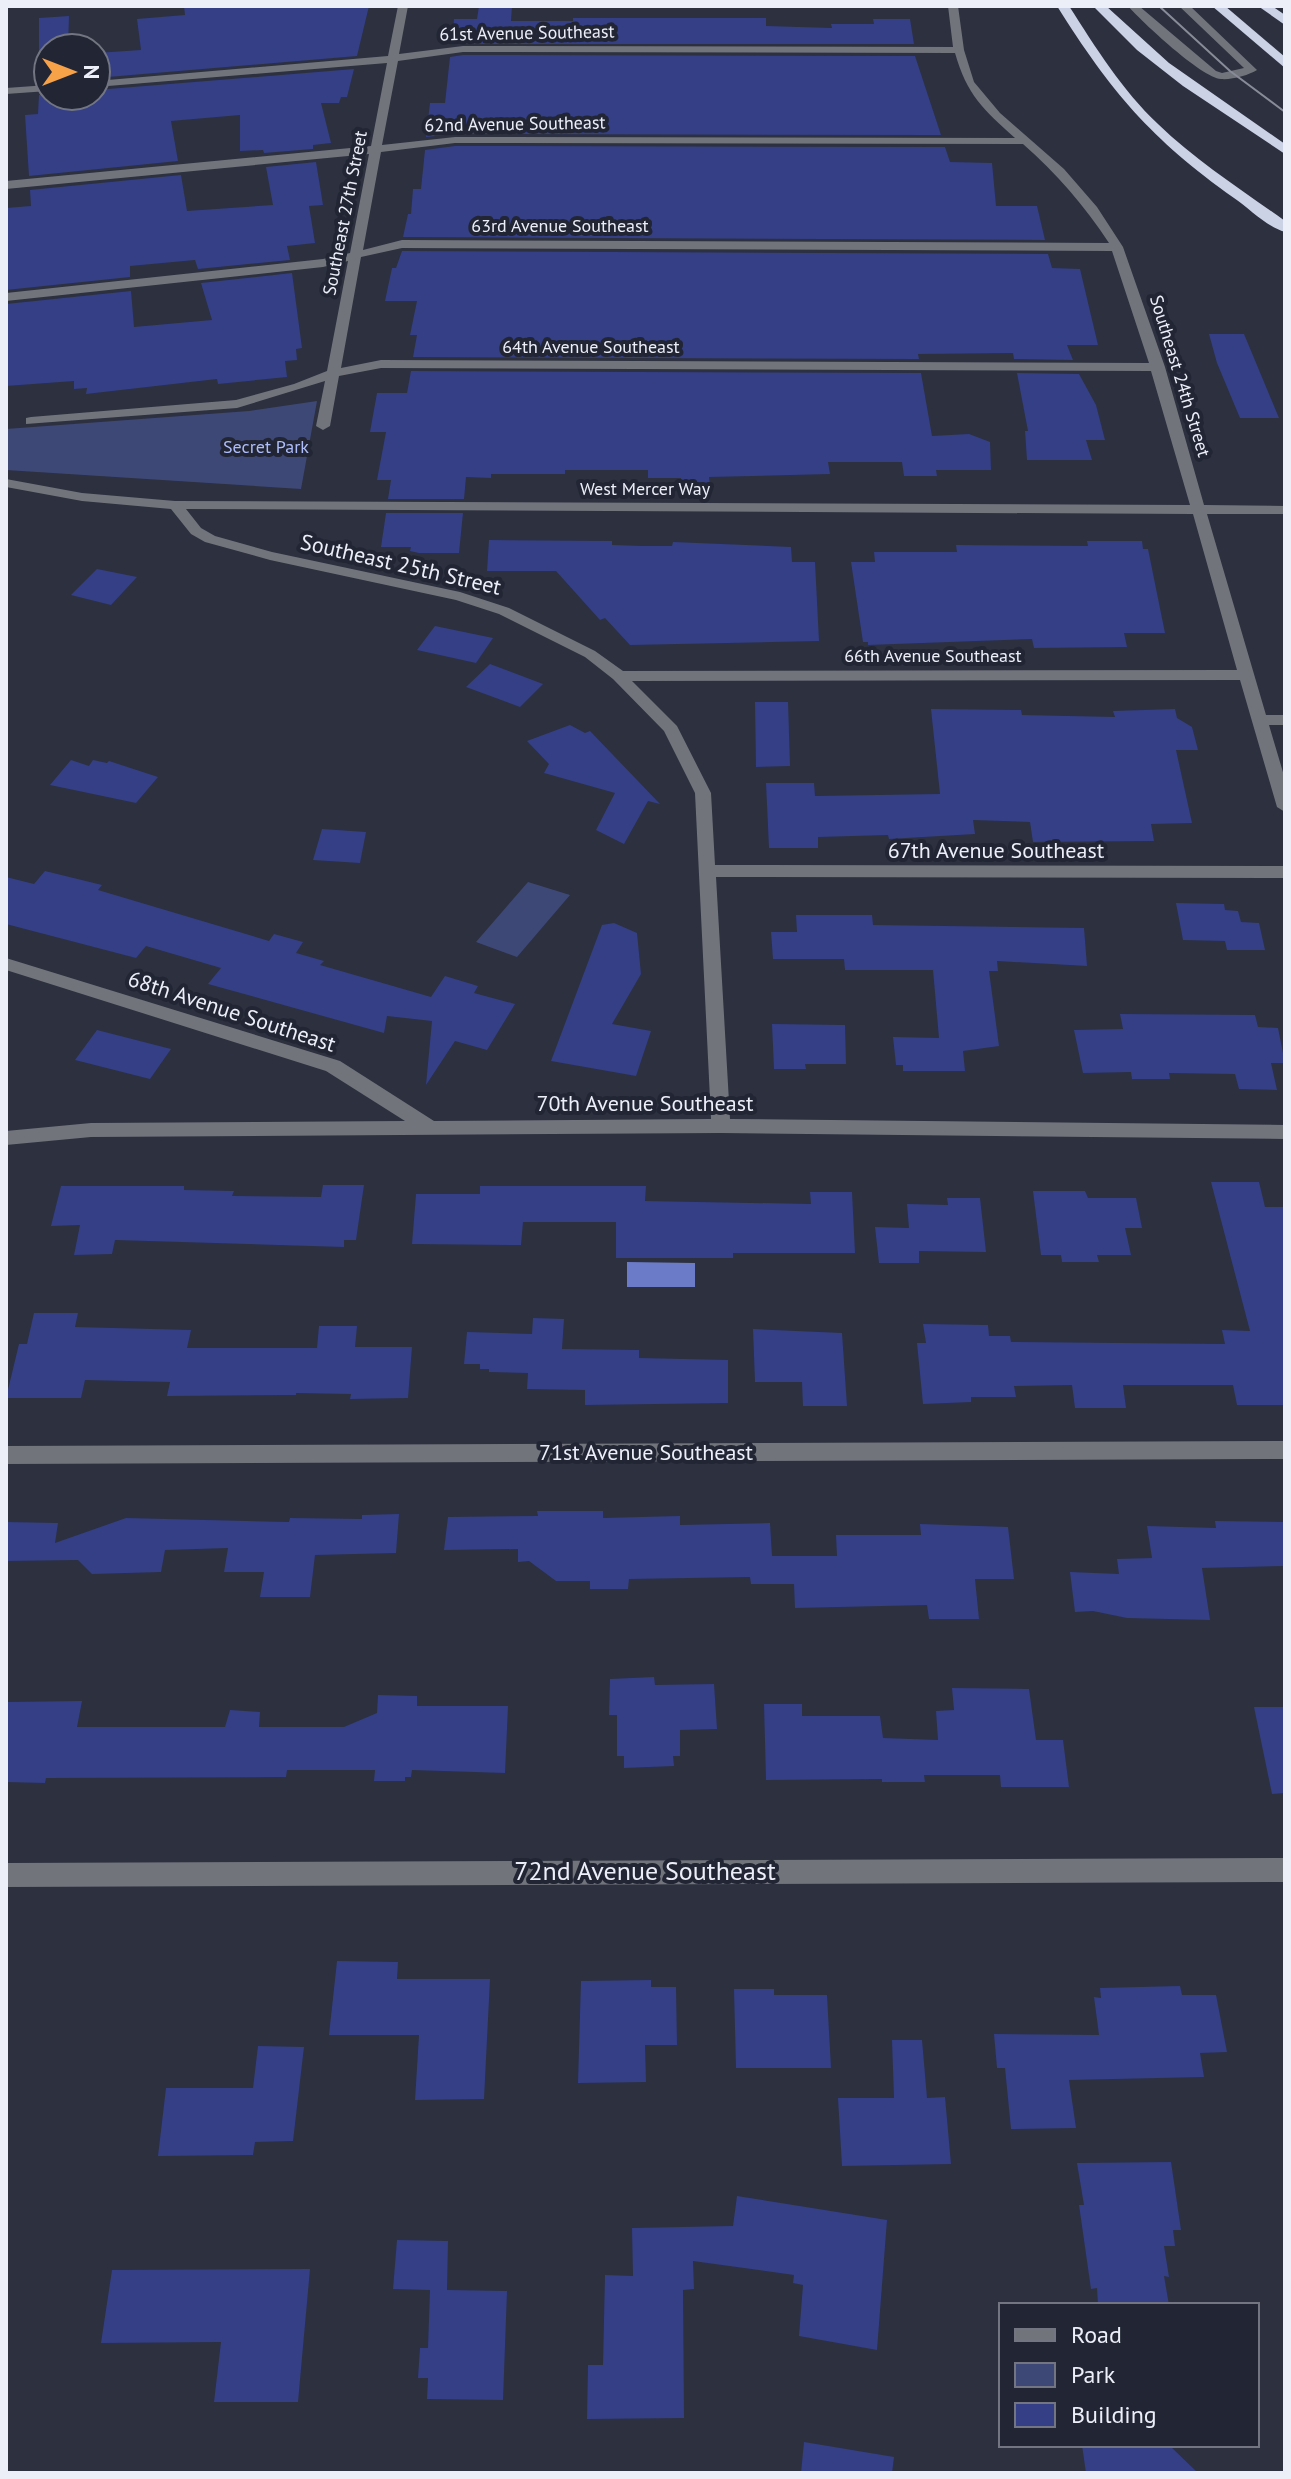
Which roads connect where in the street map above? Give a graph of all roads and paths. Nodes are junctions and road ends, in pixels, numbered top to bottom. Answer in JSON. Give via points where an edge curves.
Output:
{"nodes":[{"id":1,"x":403,"y":6,"type":"edge"},
{"id":2,"x":953,"y":6,"type":"edge"},
{"id":3,"x":1063,"y":6,"type":"edge"},
{"id":4,"x":1099,"y":6,"type":"edge"},
{"id":5,"x":1133,"y":6,"type":"edge"},
{"id":6,"x":1184,"y":6,"type":"edge"},
{"id":7,"x":1218,"y":6,"type":"edge"},
{"id":8,"x":1264,"y":6,"type":"edge"},
{"id":9,"x":1285,"y":21,"type":"edge"},
{"id":10,"x":959,"y":50,"type":"junction"},
{"id":11,"x":393,"y":57,"type":"junction"},
{"id":12,"x":1285,"y":64,"type":"edge"},
{"id":13,"x":112,"y":83,"type":"edge"},
{"id":14,"x":32,"y":89,"type":"edge"},
{"id":15,"x":6,"y":91,"type":"edge"},
{"id":16,"x":1027,"y":141,"type":"junction"},
{"id":17,"x":376,"y":149,"type":"junction"},
{"id":18,"x":1285,"y":150,"type":"edge"},
{"id":19,"x":6,"y":185,"type":"edge"},
{"id":20,"x":1285,"y":228,"type":"edge"},
{"id":21,"x":1117,"y":247,"type":"junction"},
{"id":22,"x":355,"y":256,"type":"junction"},
{"id":23,"x":6,"y":297,"type":"edge"},
{"id":24,"x":1158,"y":367,"type":"junction"},
{"id":25,"x":333,"y":373,"type":"junction"},
{"id":26,"x":31,"y":421,"type":"dead end"},
{"id":27,"x":323,"y":426,"type":"dead end"},
{"id":28,"x":6,"y":483,"type":"edge"},
{"id":29,"x":175,"y":505,"type":"junction"},
{"id":30,"x":1198,"y":508,"type":"junction"},
{"id":31,"x":1285,"y":510,"type":"edge"},
{"id":32,"x":1247,"y":675,"type":"junction"},
{"id":33,"x":619,"y":676,"type":"junction"},
{"id":34,"x":1260,"y":720,"type":"junction"},
{"id":35,"x":1285,"y":720,"type":"edge"},
{"id":36,"x":1285,"y":807,"type":"edge"},
{"id":37,"x":708,"y":871,"type":"junction"},
{"id":38,"x":1285,"y":872,"type":"edge"},
{"id":39,"x":6,"y":964,"type":"edge"},
{"id":40,"x":721,"y":1126,"type":"junction"},
{"id":41,"x":431,"y":1128,"type":"junction"},
{"id":42,"x":1285,"y":1132,"type":"edge"},
{"id":43,"x":6,"y":1138,"type":"edge"},
{"id":44,"x":1285,"y":1450,"type":"edge"},
{"id":45,"x":6,"y":1455,"type":"edge"},
{"id":46,"x":1285,"y":1870,"type":"edge"},
{"id":47,"x":6,"y":1875,"type":"edge"}],
"edges":[{"from":1,"to":11,"type":"street","name":"Southeast 27th Street"},
{"from":2,"to":10,"type":"street","name":"Southeast 24th Street"},
{"from":3,"to":20,"type":"highway","via":[[1136,109],[1195,162]]},
{"from":4,"to":18,"type":"highway","via":[[1186,84]]},
{"from":5,"to":6,"type":"street","via":[[1212,73],[1252,70]]},
{"from":7,"to":12,"type":"highway"},
{"from":8,"to":9,"type":"highway"},
{"from":10,"to":11,"type":"street","name":"61st Avenue Southeast","via":[[463,49]]},
{"from":10,"to":16,"type":"street","name":"Southeast 24th Street","via":[[980,99]]},
{"from":11,"to":13,"type":"street","name":"61st Avenue Southeast"},
{"from":11,"to":17,"type":"street","name":"Southeast 27th Street"},
{"from":14,"to":15,"type":"street"},
{"from":16,"to":17,"type":"street","name":"62nd Avenue Southeast","via":[[455,140]]},
{"from":16,"to":21,"type":"street","name":"Southeast 24th Street","via":[[1068,181]]},
{"from":17,"to":19,"type":"street","name":"62nd Avenue Southeast"},
{"from":17,"to":22,"type":"street","name":"Southeast 27th Street"},
{"from":21,"to":22,"type":"street","name":"63rd Avenue Southeast","via":[[402,244]]},
{"from":21,"to":24,"type":"street","name":"Southeast 24th Street"},
{"from":22,"to":23,"type":"street","name":"63rd Avenue Southeast"},
{"from":22,"to":25,"type":"street","name":"Southeast 27th Street"},
{"from":24,"to":25,"type":"street","name":"64th Avenue Southeast","via":[[381,364]]},
{"from":24,"to":30,"type":"street","name":"Southeast 24th Street"},
{"from":25,"to":26,"type":"street","name":"64th Avenue Southeast","via":[[237,404]]},
{"from":25,"to":27,"type":"street","name":"Southeast 27th Street"},
{"from":28,"to":29,"type":"street","name":"West Mercer Way","via":[[82,497]]},
{"from":29,"to":30,"type":"street","name":"West Mercer Way"},
{"from":29,"to":33,"type":"street","name":"Southeast 25th Street","via":[[196,531],[210,539],[460,596],[541,628]]},
{"from":30,"to":31,"type":"street","name":"West Mercer Way"},
{"from":30,"to":32,"type":"street","name":"Southeast 24th Street"},
{"from":32,"to":33,"type":"street","name":"66th Avenue Southeast"},
{"from":32,"to":34,"type":"street","name":"Southeast 24th Street"},
{"from":33,"to":37,"type":"street","name":"Southeast 25th Street","via":[[671,729],[703,793]]},
{"from":34,"to":35,"type":"street"},
{"from":34,"to":36,"type":"street","name":"Southeast 24th Street"},
{"from":37,"to":38,"type":"street","name":"67th Avenue Southeast"},
{"from":37,"to":40,"type":"street","name":"Southeast 25th Street"},
{"from":39,"to":41,"type":"street","name":"68th Avenue Southeast","via":[[333,1066]]},
{"from":40,"to":41,"type":"street","name":"70th Avenue Southeast"},
{"from":40,"to":42,"type":"street","name":"70th Avenue Southeast"},
{"from":41,"to":43,"type":"street","name":"70th Avenue Southeast","via":[[91,1130]]},
{"from":44,"to":45,"type":"street","name":"71st Avenue Southeast"},
{"from":46,"to":47,"type":"street","name":"72nd Avenue Southeast"}]}
